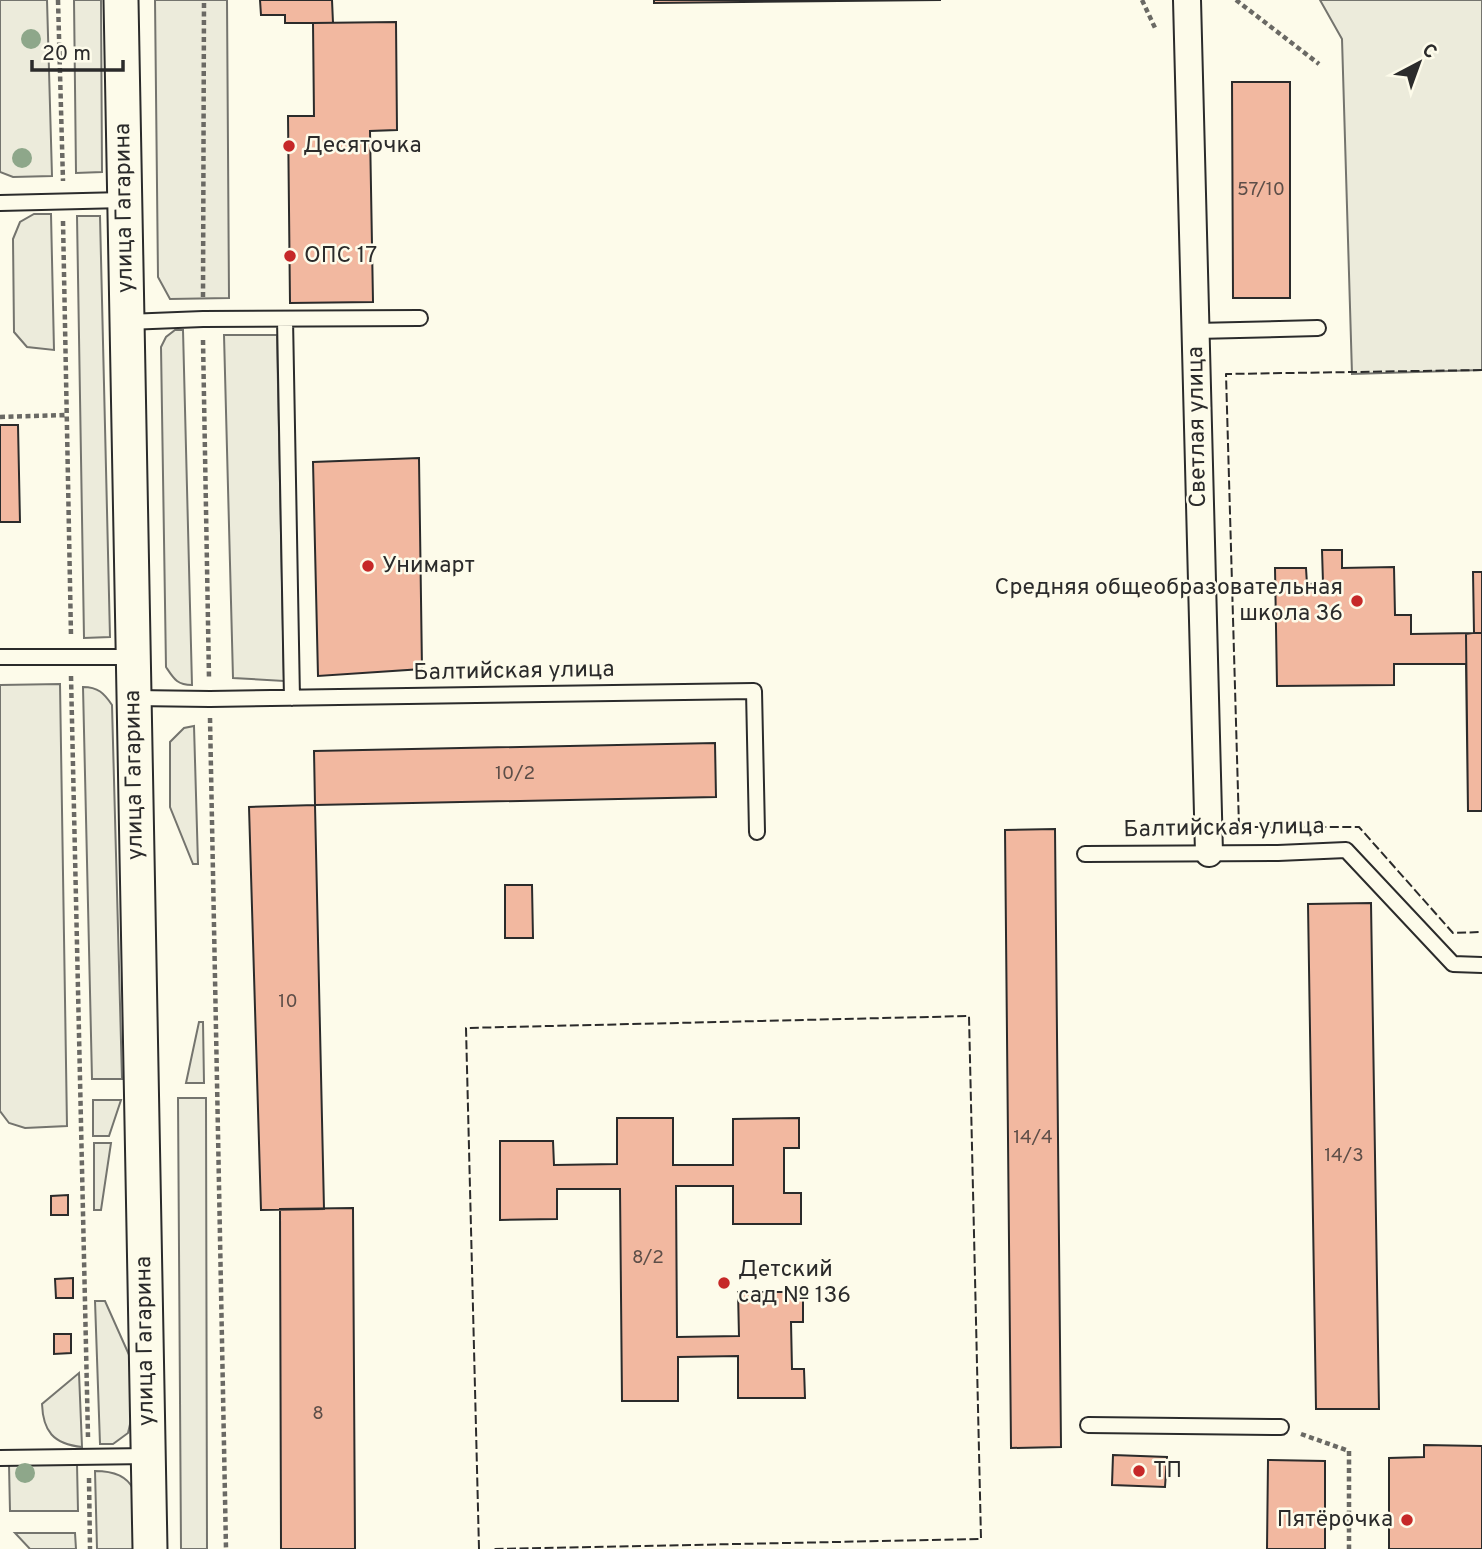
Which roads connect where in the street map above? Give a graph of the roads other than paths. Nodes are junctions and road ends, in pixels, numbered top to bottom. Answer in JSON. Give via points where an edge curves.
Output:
{"nodes":[{"id":1,"x":121,"y":0,"type":"edge"},
{"id":2,"x":1187,"y":0,"type":"edge"},
{"id":3,"x":124,"y":200,"type":"junction"},
{"id":4,"x":0,"y":203,"type":"edge"},
{"id":5,"x":285,"y":318,"type":"junction"},
{"id":6,"x":421,"y":318,"type":"dead end"},
{"id":7,"x":127,"y":322,"type":"junction"},
{"id":8,"x":1318,"y":328,"type":"dead end"},
{"id":9,"x":1196,"y":331,"type":"junction"},
{"id":10,"x":0,"y":657,"type":"edge"},
{"id":11,"x":133,"y":657,"type":"junction"},
{"id":12,"x":134,"y":698,"type":"junction"},
{"id":13,"x":292,"y":698,"type":"junction"},
{"id":14,"x":757,"y":832,"type":"dead end"},
{"id":15,"x":1209,"y":853,"type":"junction"},
{"id":16,"x":1085,"y":854,"type":"dead end"},
{"id":17,"x":1482,"y":965,"type":"edge"},
{"id":18,"x":1088,"y":1424,"type":"dead end"},
{"id":19,"x":1281,"y":1427,"type":"road end"},
{"id":20,"x":148,"y":1455,"type":"junction"},
{"id":21,"x":0,"y":1458,"type":"edge"},
{"id":22,"x":150,"y":1549,"type":"edge"}],
"edges":[{"from":1,"to":3,"type":"street","name":"улица Гагарина"},
{"from":2,"to":9,"type":"street","name":"Светлая улица"},
{"from":3,"to":4,"type":"lane"},
{"from":3,"to":7,"type":"street","name":"улица Гагарина"},
{"from":5,"to":6,"type":"lane"},
{"from":5,"to":7,"type":"lane"},
{"from":5,"to":13,"type":"lane"},
{"from":7,"to":11,"type":"street","name":"улица Гагарина"},
{"from":8,"to":9,"type":"lane"},
{"from":9,"to":15,"type":"street","name":"Светлая улица"},
{"from":10,"to":11,"type":"lane"},
{"from":11,"to":12,"type":"street","name":"улица Гагарина"},
{"from":12,"to":13,"type":"lane","name":"Балтийская улица"},
{"from":12,"to":20,"type":"street","name":"улица Гагарина"},
{"from":13,"to":14,"type":"lane","name":"Балтийская улица","via":[[754,691]]},
{"from":15,"to":16,"type":"lane","name":"Балтийская улица"},
{"from":15,"to":17,"type":"lane","name":"Балтийская улица","via":[[1346,850],[1453,964]]},
{"from":18,"to":19,"type":"lane"},
{"from":20,"to":21,"type":"lane"},
{"from":20,"to":22,"type":"street","name":"улица Гагарина"}]}
